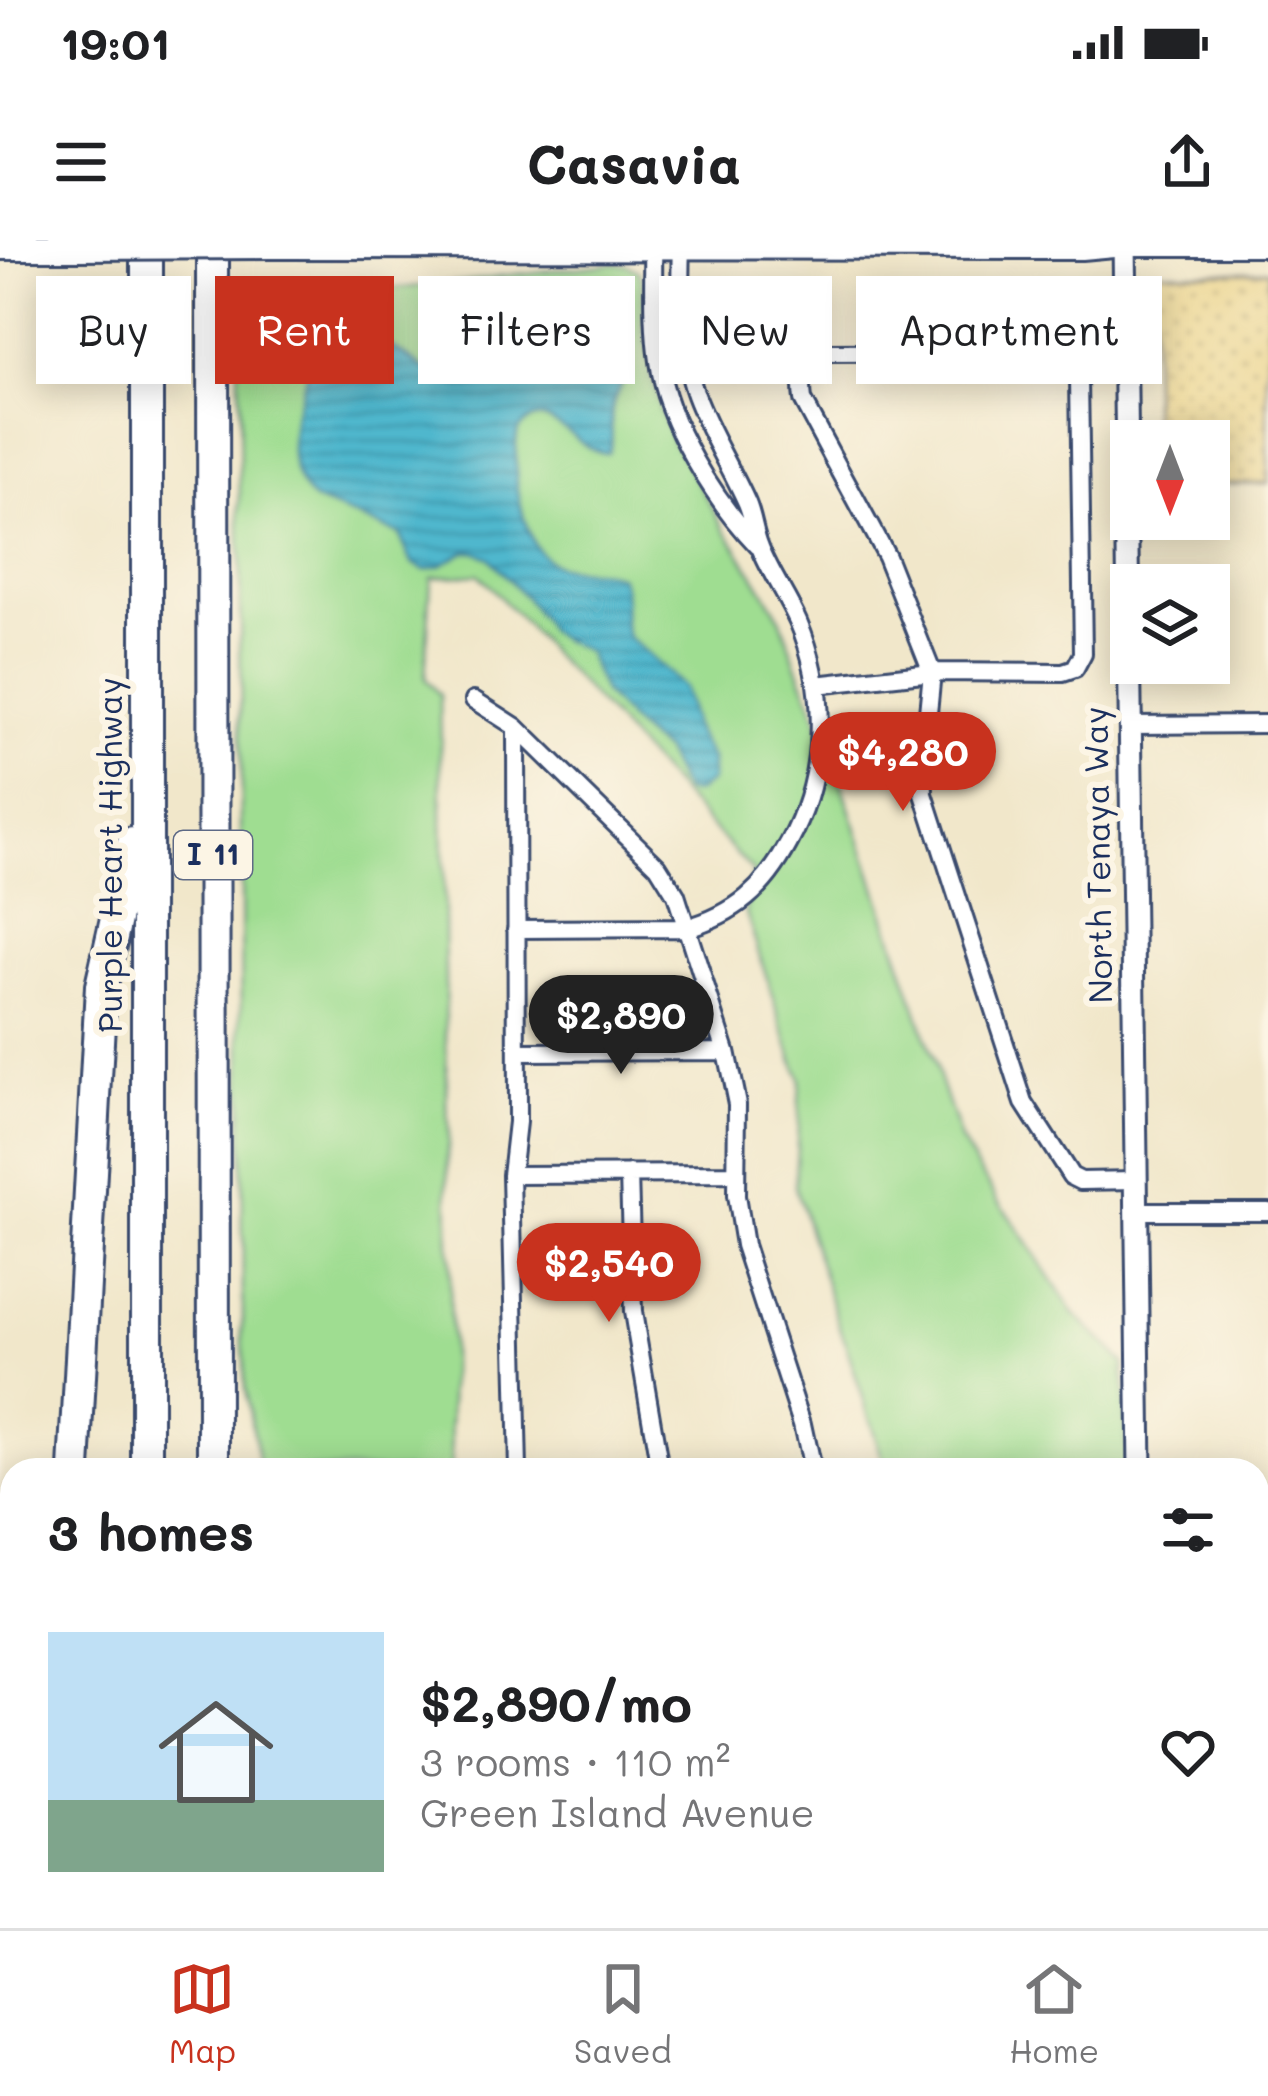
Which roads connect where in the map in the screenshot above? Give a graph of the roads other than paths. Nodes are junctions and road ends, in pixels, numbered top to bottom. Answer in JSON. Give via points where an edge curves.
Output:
{"nodes":[{"id":1,"x":147,"y":240,"type":"edge"},
{"id":2,"x":213,"y":240,"type":"edge"},
{"id":3,"x":1124,"y":242,"type":"edge"},
{"id":4,"x":654,"y":243,"type":"edge"},
{"id":5,"x":681,"y":243,"type":"edge"},
{"id":6,"x":1081,"y":243,"type":"edge"},
{"id":7,"x":1268,"y":243,"type":"edge"},
{"id":8,"x":0,"y":247,"type":"edge"},
{"id":9,"x":759,"y":546,"type":"junction"},
{"id":10,"x":932,"y":672,"type":"junction"},
{"id":11,"x":816,"y":685,"type":"junction"},
{"id":12,"x":473,"y":700,"type":"dead end"},
{"id":13,"x":1268,"y":724,"type":"edge"},
{"id":14,"x":1130,"y":725,"type":"junction"},
{"id":15,"x":516,"y":727,"type":"junction"},
{"id":16,"x":146,"y":784,"type":"junction"},
{"id":17,"x":516,"y":928,"type":"junction"},
{"id":18,"x":686,"y":928,"type":"junction"},
{"id":19,"x":726,"y":1051,"type":"junction"},
{"id":20,"x":517,"y":1052,"type":"junction"},
{"id":21,"x":628,"y":1174,"type":"junction"},
{"id":22,"x":736,"y":1174,"type":"junction"},
{"id":23,"x":511,"y":1175,"type":"junction"},
{"id":24,"x":1136,"y":1180,"type":"junction"},
{"id":25,"x":1137,"y":1211,"type":"junction"},
{"id":26,"x":1268,"y":1211,"type":"edge"},
{"id":27,"x":76,"y":1458,"type":"edge"},
{"id":28,"x":147,"y":1458,"type":"edge"},
{"id":29,"x":214,"y":1458,"type":"edge"},
{"id":30,"x":518,"y":1458,"type":"edge"},
{"id":31,"x":658,"y":1458,"type":"edge"},
{"id":32,"x":809,"y":1458,"type":"edge"},
{"id":33,"x":1140,"y":1458,"type":"edge"}],
"edges":[{"from":1,"to":16,"type":"highway","name":"Purple Heart Highway","number":"I 11"},
{"from":2,"to":29,"type":"highway","number":"I 11"},
{"from":3,"to":6,"type":"main road"},
{"from":3,"to":7,"type":"main road"},
{"from":3,"to":14,"type":"street","name":"North Tenaya Way"},
{"from":4,"to":5,"type":"main road"},
{"from":4,"to":8,"type":"main road","bridge":true},
{"from":4,"to":9,"type":"street","via":[[666,400],[721,502]]},
{"from":5,"to":6,"type":"main road"},
{"from":5,"to":9,"type":"street","via":[[694,392]]},
{"from":9,"to":11,"type":"street","via":[[799,623]]},
{"from":10,"to":10,"type":"street","via":[[886,556],[802,400],[802,371],[823,354],[1058,353],[1079,377],[1083,654],[1063,674]]},
{"from":10,"to":11,"type":"street"},
{"from":10,"to":24,"type":"street","via":[[924,794],[1024,1103],[1071,1176]]},
{"from":11,"to":18,"type":"street","via":[[819,735],[804,817],[766,881],[737,905]]},
{"from":12,"to":15,"type":"street"},
{"from":13,"to":14,"type":"street"},
{"from":14,"to":24,"type":"street","name":"North Tenaya Way"},
{"from":15,"to":17,"type":"street"},
{"from":15,"to":18,"type":"street","via":[[658,866]]},
{"from":16,"to":27,"type":"highway","via":[[101,986]]},
{"from":16,"to":28,"type":"highway","name":"Purple Heart Highway","number":"I 11"},
{"from":17,"to":18,"type":"street"},
{"from":17,"to":20,"type":"street"},
{"from":18,"to":19,"type":"street"},
{"from":19,"to":20,"type":"street"},
{"from":19,"to":22,"type":"street","via":[[737,1104]]},
{"from":20,"to":23,"type":"street"},
{"from":21,"to":22,"type":"street"},
{"from":21,"to":23,"type":"street"},
{"from":21,"to":31,"type":"street","via":[[633,1312]]},
{"from":22,"to":32,"type":"street","via":[[744,1245]]},
{"from":23,"to":30,"type":"street"},
{"from":24,"to":25,"type":"street","name":"North Tenaya Way"},
{"from":25,"to":26,"type":"street"},
{"from":25,"to":33,"type":"street","name":"North Tenaya Way"}]}
